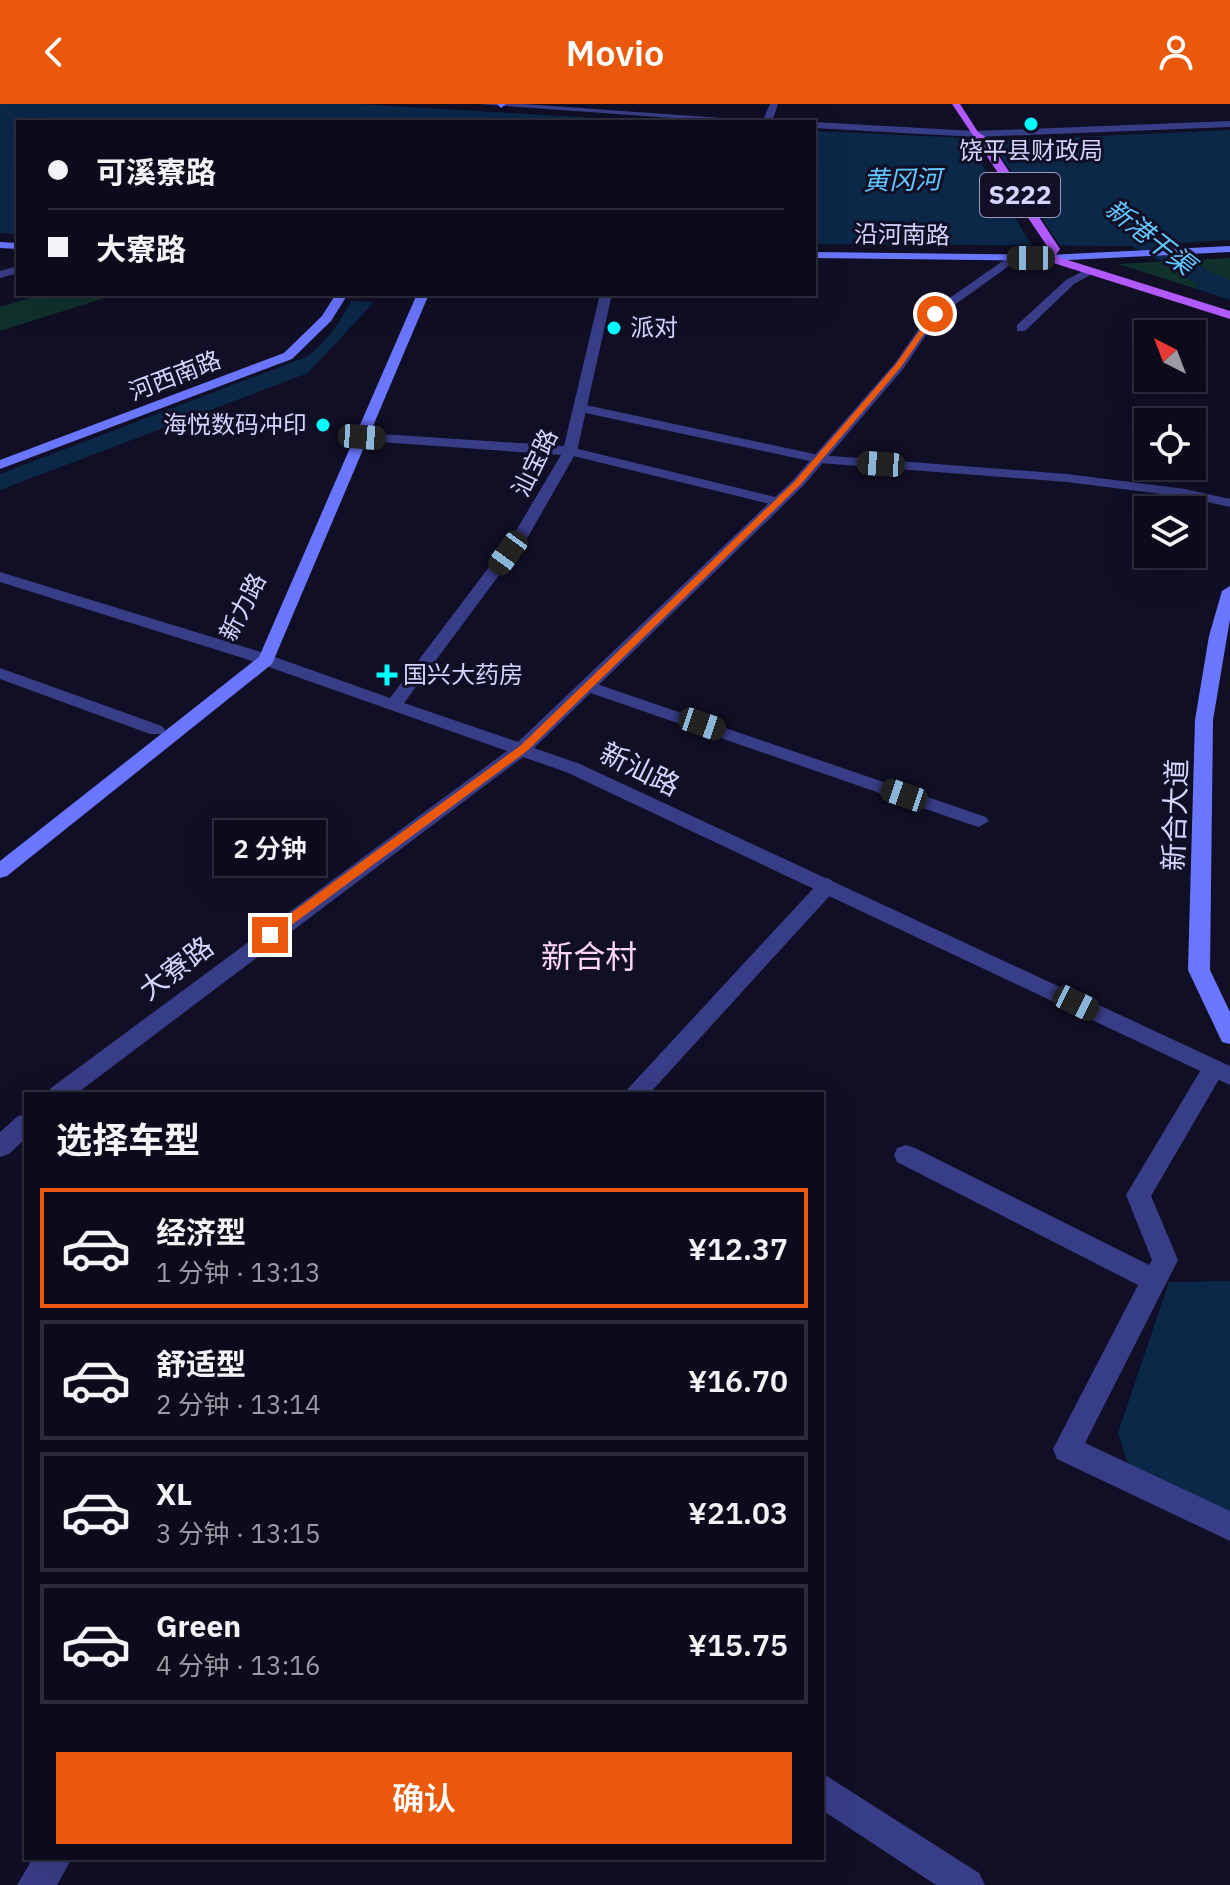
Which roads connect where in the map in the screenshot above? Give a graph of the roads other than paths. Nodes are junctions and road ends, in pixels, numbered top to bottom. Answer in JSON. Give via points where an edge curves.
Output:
{"nodes":[{"id":1,"x":482,"y":104,"type":"edge"},
{"id":2,"x":956,"y":104,"type":"edge"},
{"id":3,"x":502,"y":105,"type":"edge"},
{"id":4,"x":738,"y":120,"type":"edge"},
{"id":5,"x":1230,"y":124,"type":"edge"},
{"id":6,"x":816,"y":125,"type":"edge"},
{"id":7,"x":975,"y":134,"type":"junction"},
{"id":8,"x":1230,"y":249,"type":"edge"},
{"id":9,"x":816,"y":255,"type":"edge"},
{"id":10,"x":1014,"y":258,"type":"junction"},
{"id":11,"x":1048,"y":258,"type":"junction"},
{"id":12,"x":1093,"y":270,"type":"junction"},
{"id":13,"x":341,"y":296,"type":"edge"},
{"id":14,"x":411,"y":296,"type":"edge"},
{"id":15,"x":422,"y":296,"type":"edge"},
{"id":16,"x":606,"y":296,"type":"edge"},
{"id":17,"x":1230,"y":315,"type":"edge"},
{"id":18,"x":1021,"y":328,"type":"dead end"},
{"id":19,"x":581,"y":408,"type":"junction"},
{"id":20,"x":356,"y":437,"type":"junction"},
{"id":21,"x":570,"y":451,"type":"junction"},
{"id":22,"x":819,"y":459,"type":"junction"},
{"id":23,"x":0,"y":465,"type":"edge"},
{"id":24,"x":778,"y":502,"type":"junction"},
{"id":25,"x":1230,"y":503,"type":"edge"},
{"id":26,"x":0,"y":577,"type":"edge"},
{"id":27,"x":1230,"y":591,"type":"edge"},
{"id":28,"x":1223,"y":638,"type":"edge"},
{"id":29,"x":259,"y":657,"type":"junction"},
{"id":30,"x":0,"y":673,"type":"edge"},
{"id":31,"x":588,"y":686,"type":"junction"},
{"id":32,"x":394,"y":704,"type":"junction"},
{"id":33,"x":156,"y":730,"type":"junction"},
{"id":34,"x":523,"y":748,"type":"junction"},
{"id":35,"x":979,"y":821,"type":"dead end"},
{"id":36,"x":6,"y":856,"type":"edge"},
{"id":37,"x":828,"y":885,"type":"junction"},
{"id":38,"x":1230,"y":1036,"type":"edge"},
{"id":39,"x":1222,"y":1073,"type":"edge"},
{"id":40,"x":71,"y":1090,"type":"edge"},
{"id":41,"x":637,"y":1092,"type":"edge"},
{"id":42,"x":24,"y":1125,"type":"edge"},
{"id":43,"x":0,"y":1147,"type":"edge"},
{"id":44,"x":906,"y":1155,"type":"dead end"},
{"id":45,"x":1155,"y":1281,"type":"junction"},
{"id":46,"x":1230,"y":1526,"type":"edge"},
{"id":47,"x":824,"y":1791,"type":"edge"},
{"id":48,"x":54,"y":1860,"type":"edge"},
{"id":49,"x":35,"y":1885,"type":"edge"},
{"id":50,"x":967,"y":1885,"type":"edge"}],
"edges":[{"from":1,"to":3,"type":"street"},
{"from":2,"to":7,"type":"main road","number":"S222"},
{"from":3,"to":4,"type":"street"},
{"from":5,"to":7,"type":"street"},
{"from":6,"to":7,"type":"street"},
{"from":7,"to":11,"type":"main road","number":"S222"},
{"from":8,"to":11,"type":"main road","name":"沿河南路"},
{"from":9,"to":10,"type":"main road","name":"沿河南路"},
{"from":10,"to":11,"type":"main road","name":"沿河南路"},
{"from":10,"to":22,"type":"street","name":"大寮路","via":[[935,314],[899,366]]},
{"from":11,"to":12,"type":"main road","number":"S222"},
{"from":12,"to":17,"type":"main road","number":"S222"},
{"from":12,"to":18,"type":"street","via":[[1070,282]]},
{"from":13,"to":23,"type":"main road","name":"河西南路","via":[[327,318],[288,356]]},
{"from":14,"to":20,"type":"main road"},
{"from":15,"to":20,"type":"main road"},
{"from":16,"to":19,"type":"street","name":"汕宝路"},
{"from":19,"to":21,"type":"street","name":"汕宝路"},
{"from":19,"to":22,"type":"street"},
{"from":20,"to":21,"type":"street"},
{"from":20,"to":29,"type":"main road"},
{"from":21,"to":24,"type":"street"},
{"from":21,"to":32,"type":"street","name":"汕宝路","via":[[521,535]]},
{"from":22,"to":24,"type":"street","name":"大寮路"},
{"from":22,"to":25,"type":"street","via":[[1067,478]]},
{"from":24,"to":31,"type":"street","name":"大寮路"},
{"from":26,"to":29,"type":"street","name":"新汕路"},
{"from":27,"to":28,"type":"main road","name":"新合大道"},
{"from":28,"to":38,"type":"main road","name":"新合大道","via":[[1204,720],[1199,970]]},
{"from":29,"to":32,"type":"street","name":"新汕路"},
{"from":29,"to":33,"type":"main road","name":"新力路"},
{"from":29,"to":36,"type":"main road"},
{"from":30,"to":33,"type":"street"},
{"from":31,"to":34,"type":"street","name":"大寮路"},
{"from":31,"to":35,"type":"street"},
{"from":32,"to":34,"type":"street","name":"新汕路"},
{"from":33,"to":36,"type":"main road","name":"新力路"},
{"from":34,"to":37,"type":"street","name":"新汕路"},
{"from":34,"to":40,"type":"street","name":"大寮路"},
{"from":37,"to":39,"type":"street","name":"新汕路"},
{"from":37,"to":41,"type":"street"},
{"from":39,"to":45,"type":"street","via":[[1138,1195],[1165,1260]]},
{"from":42,"to":43,"type":"street"},
{"from":44,"to":45,"type":"street"},
{"from":45,"to":46,"type":"street","via":[[1067,1449]]},
{"from":47,"to":50,"type":"street"},
{"from":48,"to":49,"type":"street"}]}
